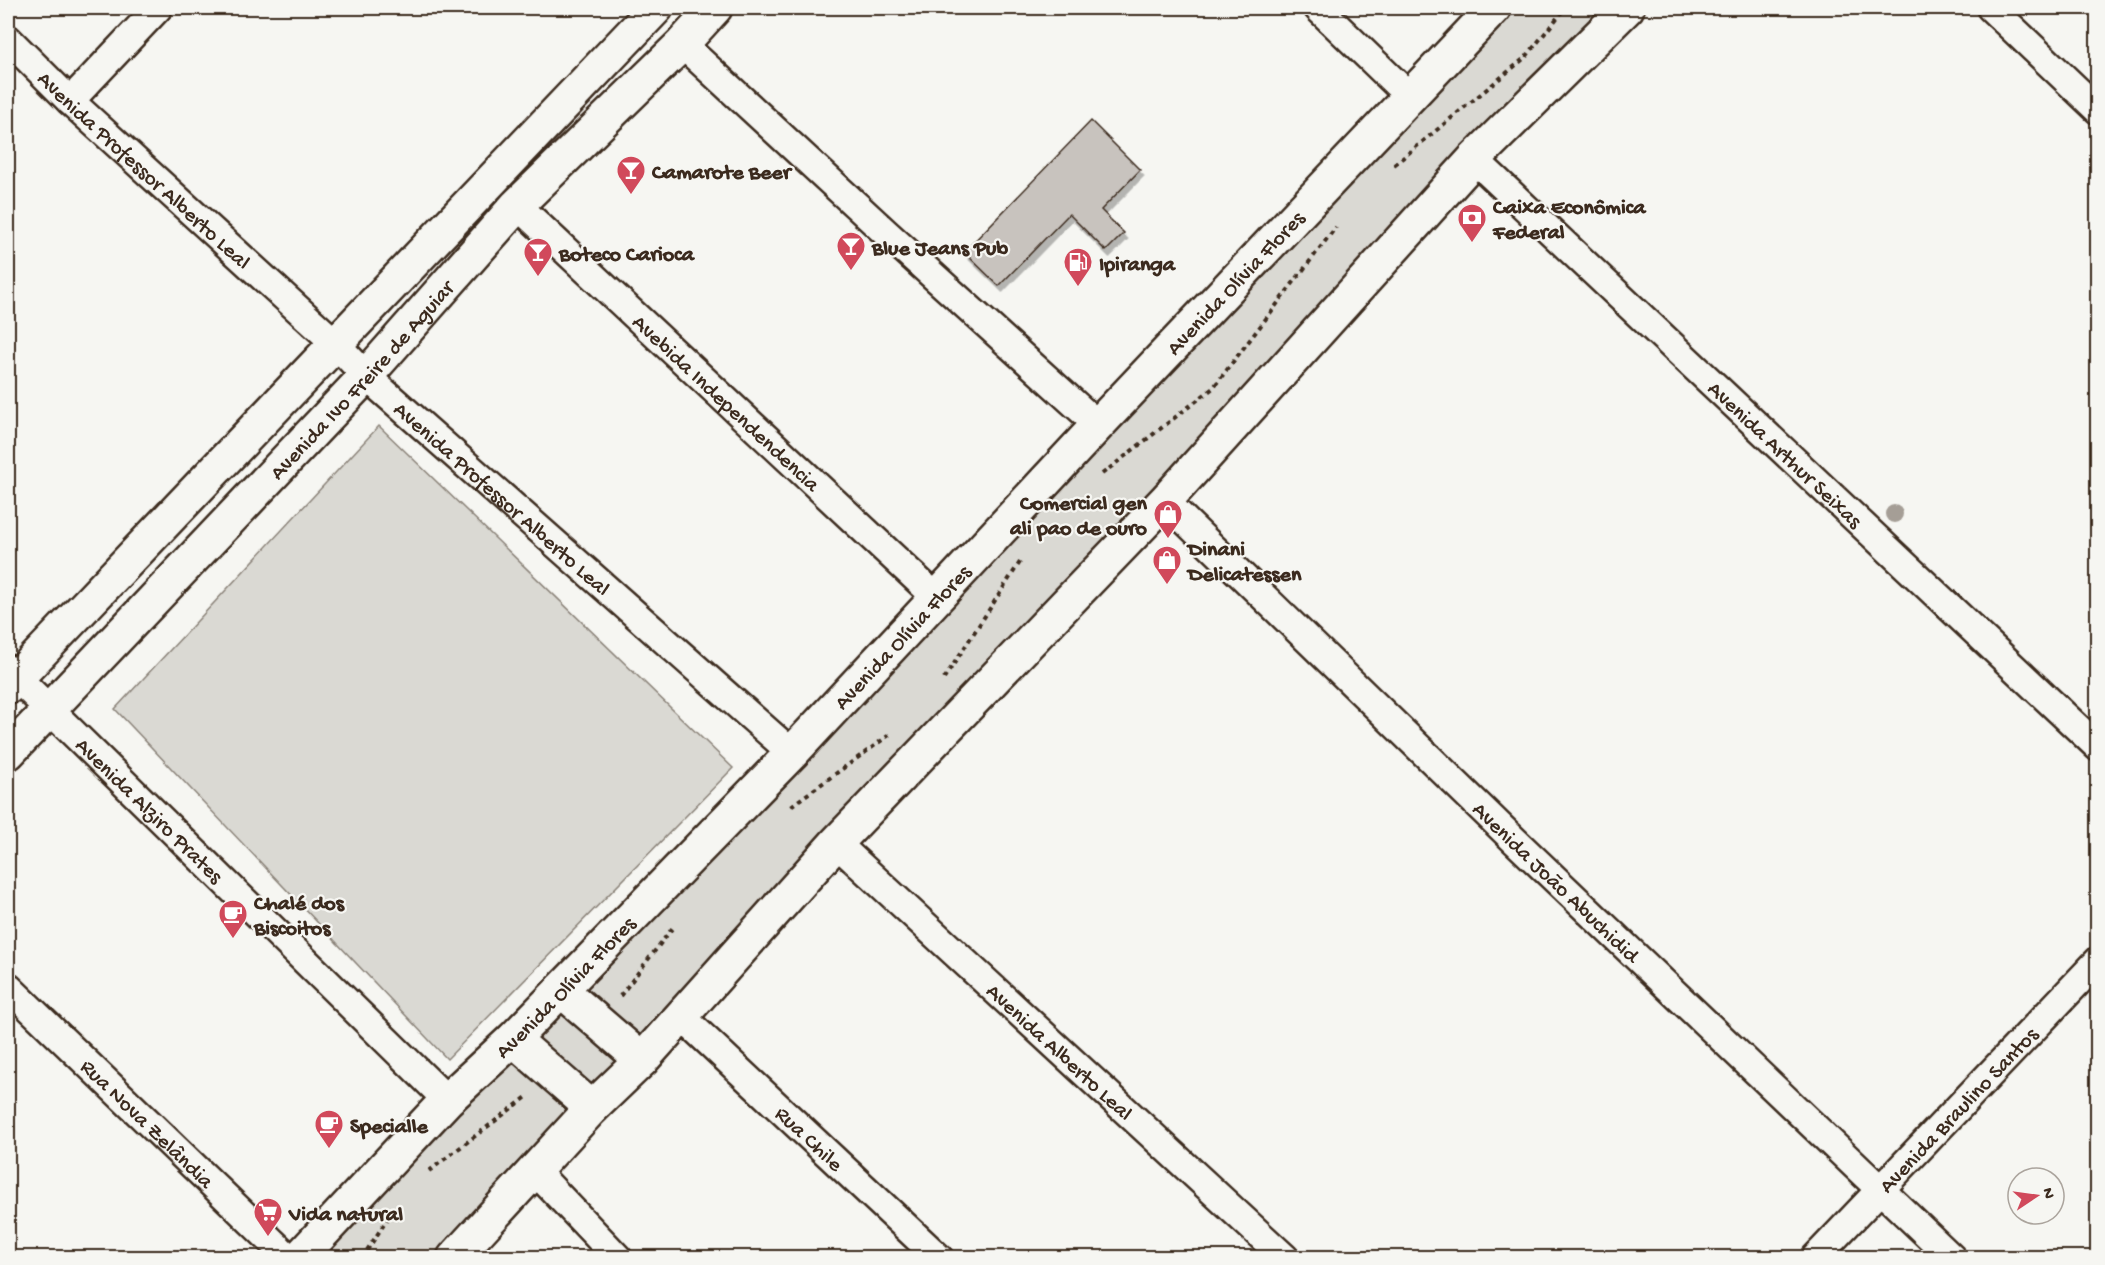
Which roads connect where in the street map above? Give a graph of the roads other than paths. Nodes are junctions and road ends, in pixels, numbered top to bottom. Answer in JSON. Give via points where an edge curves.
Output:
{"nodes":[{"id":1,"x":158,"y":8,"type":"edge"},
{"id":2,"x":656,"y":8,"type":"edge"},
{"id":3,"x":715,"y":8,"type":"edge"},
{"id":4,"x":1318,"y":8,"type":"edge"},
{"id":5,"x":1494,"y":8,"type":"edge"},
{"id":6,"x":1627,"y":8,"type":"edge"},
{"id":7,"x":1991,"y":8,"type":"edge"},
{"id":8,"x":8,"y":39,"type":"edge"},
{"id":9,"x":682,"y":44,"type":"junction"},
{"id":10,"x":1409,"y":96,"type":"junction"},
{"id":11,"x":70,"y":101,"type":"junction"},
{"id":12,"x":2097,"y":110,"type":"edge"},
{"id":13,"x":1474,"y":159,"type":"junction"},
{"id":14,"x":516,"y":205,"type":"junction"},
{"id":15,"x":335,"y":343,"type":"junction"},
{"id":16,"x":366,"y":376,"type":"junction"},
{"id":17,"x":1098,"y":424,"type":"junction"},
{"id":18,"x":1165,"y":501,"type":"junction"},
{"id":19,"x":937,"y":598,"type":"junction"},
{"id":20,"x":11,"y":678,"type":"edge"},
{"id":21,"x":48,"y":710,"type":"junction"},
{"id":22,"x":2097,"y":747,"type":"edge"},
{"id":23,"x":8,"y":753,"type":"edge"},
{"id":24,"x":792,"y":753,"type":"junction"},
{"id":25,"x":836,"y":843,"type":"junction"},
{"id":26,"x":2097,"y":960,"type":"edge"},
{"id":27,"x":8,"y":987,"type":"edge"},
{"id":28,"x":561,"y":990,"type":"junction"},
{"id":29,"x":682,"y":1017,"type":"junction"},
{"id":30,"x":513,"y":1039,"type":"junction"},
{"id":31,"x":642,"y":1060,"type":"junction"},
{"id":32,"x":447,"y":1100,"type":"junction"},
{"id":33,"x":592,"y":1108,"type":"junction"},
{"id":34,"x":535,"y":1171,"type":"junction"},
{"id":35,"x":1881,"y":1190,"type":"junction"},
{"id":36,"x":290,"y":1257,"type":"edge"},
{"id":37,"x":299,"y":1257,"type":"edge"},
{"id":38,"x":454,"y":1257,"type":"edge"},
{"id":39,"x":618,"y":1257,"type":"edge"},
{"id":40,"x":939,"y":1257,"type":"edge"},
{"id":41,"x":1285,"y":1257,"type":"edge"},
{"id":42,"x":1815,"y":1257,"type":"edge"},
{"id":43,"x":1952,"y":1257,"type":"edge"}],
"edges":[{"from":1,"to":11,"type":"street"},
{"from":2,"to":15,"type":"main road","name":"Avenida Ivo Freire de Aguiar"},
{"from":3,"to":9,"type":"main road","name":"Avenida Ivo Freire de Aguiar"},
{"from":4,"to":10,"type":"street"},
{"from":5,"to":10,"type":"main road","name":"Avenida Olívia Flores"},
{"from":6,"to":13,"type":"main road"},
{"from":7,"to":12,"type":"street"},
{"from":8,"to":11,"type":"street","name":"Avenida Professor Alberto Leal"},
{"from":9,"to":14,"type":"main road","name":"Avenida Ivo Freire de Aguiar"},
{"from":9,"to":17,"type":"street"},
{"from":10,"to":17,"type":"main road","name":"Avenida Olívia Flores"},
{"from":11,"to":15,"type":"street","name":"Avenida Professor Alberto Leal"},
{"from":13,"to":18,"type":"main road"},
{"from":13,"to":22,"type":"street","name":"Avenida Arthur Seixas"},
{"from":14,"to":16,"type":"main road","name":"Avenida Ivo Freire de Aguiar"},
{"from":14,"to":19,"type":"street","name":"Avebida Independendencia"},
{"from":15,"to":16,"type":"street","name":"Avenida Professor Alberto Leal"},
{"from":15,"to":20,"type":"main road","name":"Avenida Ivo Freire de Aguiar"},
{"from":16,"to":21,"type":"main road","name":"Avenida Ivo Freire de Aguiar"},
{"from":16,"to":24,"type":"street","name":"Avenida Professor Alberto Leal"},
{"from":17,"to":19,"type":"main road","name":"Avenida Olívia Flores"},
{"from":18,"to":25,"type":"main road"},
{"from":18,"to":35,"type":"street","name":"Avenida João Abuchidid"},
{"from":19,"to":24,"type":"main road","name":"Avenida Olívia Flores"},
{"from":20,"to":21,"type":"street","name":"Avenida Alziro Prates"},
{"from":21,"to":23,"type":"main road","name":"Avenida Ivo Freire de Aguiar"},
{"from":21,"to":32,"type":"street","name":"Avenida Alziro Prates"},
{"from":24,"to":28,"type":"main road","name":"Avenida Olívia Flores"},
{"from":25,"to":29,"type":"main road"},
{"from":25,"to":41,"type":"street","name":"Avenida Alberto Leal"},
{"from":26,"to":35,"type":"street","name":"Avenida Braulino Santos"},
{"from":27,"to":36,"type":"street","name":"Rua Nova Zelândia"},
{"from":28,"to":30,"type":"main road","name":"Avenida Olívia Flores"},
{"from":28,"to":31,"type":"main road"},
{"from":29,"to":31,"type":"main road"},
{"from":29,"to":40,"type":"street","name":"Rua Chile"},
{"from":30,"to":32,"type":"main road","name":"Avenida Olívia Flores"},
{"from":30,"to":33,"type":"main road"},
{"from":31,"to":33,"type":"main road"},
{"from":32,"to":37,"type":"main road","name":"Avenida Olívia Flores"},
{"from":33,"to":34,"type":"main road"},
{"from":34,"to":38,"type":"main road"},
{"from":34,"to":39,"type":"street"},
{"from":35,"to":42,"type":"street","name":"Avenida Braulino Santos"},
{"from":35,"to":43,"type":"street","name":"Avenida João Abuchidid"}]}
